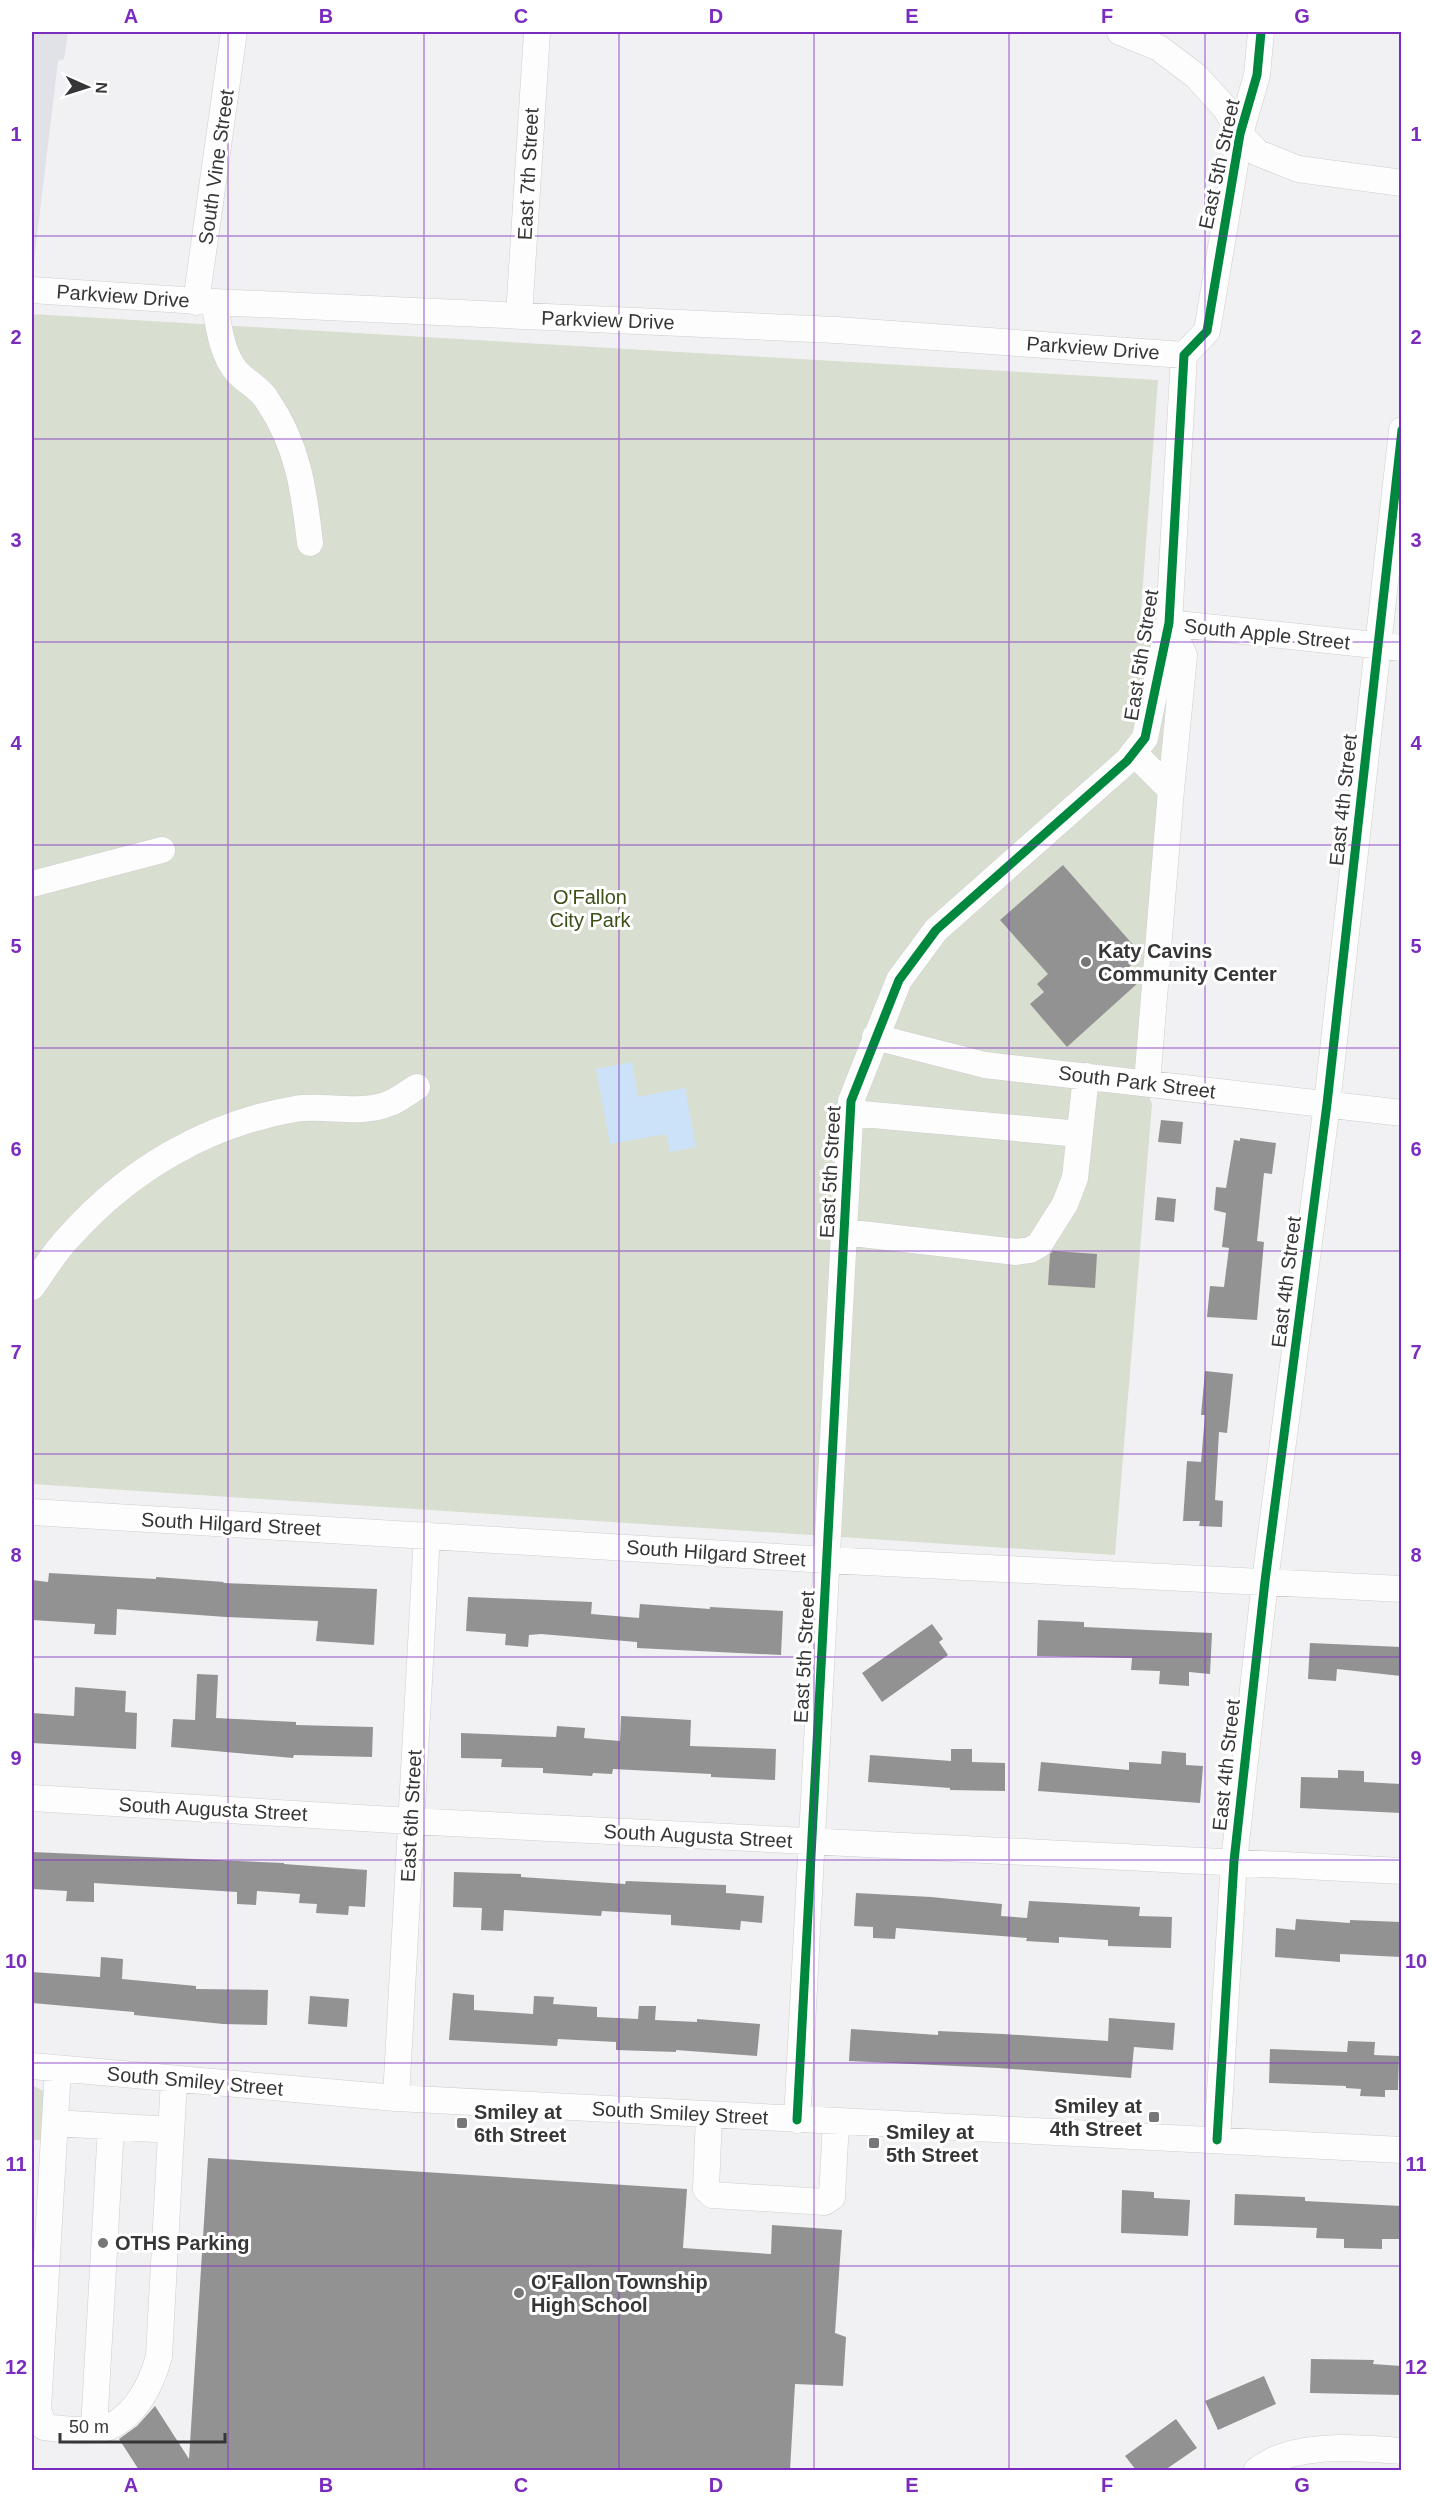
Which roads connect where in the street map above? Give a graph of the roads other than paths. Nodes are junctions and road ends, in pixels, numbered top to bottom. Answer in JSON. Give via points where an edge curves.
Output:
{"nodes":[{"id":1,"x":234,"y":32,"type":"edge"},
{"id":2,"x":537,"y":32,"type":"edge"},
{"id":3,"x":1120,"y":32,"type":"edge"},
{"id":4,"x":1261,"y":32,"type":"edge"},
{"id":5,"x":1240,"y":134,"type":"junction"},
{"id":6,"x":1401,"y":183,"type":"edge"},
{"id":7,"x":32,"y":290,"type":"edge"},
{"id":8,"x":205,"y":302,"type":"junction"},
{"id":9,"x":519,"y":316,"type":"junction"},
{"id":10,"x":1185,"y":354,"type":"junction"},
{"id":11,"x":1401,"y":430,"type":"edge"},
{"id":12,"x":310,"y":543,"type":"dead end"},
{"id":13,"x":1168,"y":623,"type":"junction"},
{"id":14,"x":1390,"y":646,"type":"edge"},
{"id":15,"x":1134,"y":753,"type":"junction"},
{"id":16,"x":1171,"y":790,"type":"junction"},
{"id":17,"x":162,"y":849,"type":"dead end"},
{"id":18,"x":32,"y":884,"type":"edge"},
{"id":19,"x":875,"y":1036,"type":"junction"},
{"id":20,"x":1086,"y":1076,"type":"junction"},
{"id":21,"x":1147,"y":1083,"type":"junction"},
{"id":22,"x":417,"y":1087,"type":"dead end"},
{"id":23,"x":1327,"y":1104,"type":"junction"},
{"id":24,"x":850,"y":1113,"type":"junction"},
{"id":25,"x":1401,"y":1113,"type":"edge"},
{"id":26,"x":1080,"y":1134,"type":"junction"},
{"id":27,"x":844,"y":1232,"type":"junction"},
{"id":28,"x":32,"y":1287,"type":"edge"},
{"id":29,"x":32,"y":1512,"type":"edge"},
{"id":30,"x":427,"y":1534,"type":"junction"},
{"id":31,"x":827,"y":1560,"type":"junction"},
{"id":32,"x":1265,"y":1581,"type":"junction"},
{"id":33,"x":1401,"y":1589,"type":"edge"},
{"id":34,"x":32,"y":1798,"type":"edge"},
{"id":35,"x":410,"y":1821,"type":"junction"},
{"id":36,"x":812,"y":1842,"type":"junction"},
{"id":37,"x":1234,"y":1861,"type":"junction"},
{"id":38,"x":1401,"y":1871,"type":"edge"},
{"id":39,"x":32,"y":2066,"type":"edge"},
{"id":40,"x":58,"y":2069,"type":"junction"},
{"id":41,"x":174,"y":2079,"type":"junction"},
{"id":42,"x":396,"y":2098,"type":"junction"},
{"id":43,"x":709,"y":2115,"type":"junction"},
{"id":44,"x":797,"y":2120,"type":"junction"},
{"id":45,"x":836,"y":2121,"type":"junction"},
{"id":46,"x":55,"y":2123,"type":"junction"},
{"id":47,"x":111,"y":2127,"type":"junction"},
{"id":48,"x":171,"y":2130,"type":"junction"},
{"id":49,"x":1217,"y":2140,"type":"junction"},
{"id":50,"x":1401,"y":2150,"type":"edge"},
{"id":51,"x":94,"y":2428,"type":"junction"},
{"id":52,"x":38,"y":2429,"type":"edge"},
{"id":53,"x":1401,"y":2451,"type":"edge"},
{"id":54,"x":1257,"y":2470,"type":"edge"}],
"edges":[{"from":1,"to":8,"type":"street","name":"South Vine Street"},
{"from":2,"to":9,"type":"street","name":"East 7th Street"},
{"from":3,"to":5,"type":"street","via":[[1159,48],[1196,76],[1226,109]]},
{"from":4,"to":5,"type":"street","name":"East 5th Street","via":[[1257,75]]},
{"from":5,"to":6,"type":"street","via":[[1258,153],[1298,169]]},
{"from":5,"to":10,"type":"street","name":"East 5th Street","via":[[1207,331]]},
{"from":7,"to":8,"type":"street","name":"Parkview Drive"},
{"from":8,"to":9,"type":"street","name":"Parkview Drive"},
{"from":8,"to":12,"type":"street","name":"South Vine Street","via":[[236,371],[266,398],[291,442],[303,482]]},
{"from":9,"to":10,"type":"street","name":"Parkview Drive","via":[[836,330]]},
{"from":10,"to":13,"type":"street","name":"East 5th Street"},
{"from":11,"to":14,"type":"street","name":"East 4th Street"},
{"from":13,"to":14,"type":"street","name":"South Apple Street"},
{"from":13,"to":15,"type":"street","name":"East 5th Street","via":[[1145,738]]},
{"from":13,"to":16,"type":"street","via":[[1184,655]]},
{"from":14,"to":23,"type":"street","name":"East 4th Street"},
{"from":15,"to":16,"type":"street"},
{"from":15,"to":19,"type":"street","name":"East 5th Street","via":[[936,930],[899,980]]},
{"from":16,"to":21,"type":"street"},
{"from":17,"to":18,"type":"street"},
{"from":19,"to":20,"type":"street","name":"South Park Street","via":[[985,1065]]},
{"from":19,"to":24,"type":"street","name":"East 5th Street"},
{"from":20,"to":21,"type":"street","name":"South Park Street"},
{"from":20,"to":26,"type":"street"},
{"from":21,"to":23,"type":"street","name":"South Park Street"},
{"from":22,"to":28,"type":"street","via":[[389,1104],[297,1109],[235,1123],[176,1151],[122,1185],[69,1237]]},
{"from":23,"to":25,"type":"street","name":"South Park Street"},
{"from":23,"to":32,"type":"street","name":"East 4th Street"},
{"from":24,"to":26,"type":"street"},
{"from":24,"to":27,"type":"street","name":"East 5th Street"},
{"from":26,"to":27,"type":"street","via":[[1075,1178],[1065,1204],[1039,1245],[1030,1250],[1016,1252]]},
{"from":27,"to":31,"type":"street","name":"East 5th Street"},
{"from":29,"to":30,"type":"street","name":"South Hilgard Street"},
{"from":30,"to":31,"type":"street","name":"South Hilgard Street"},
{"from":30,"to":35,"type":"street","name":"East 6th Street"},
{"from":31,"to":32,"type":"street","name":"South Hilgard Street"},
{"from":31,"to":36,"type":"street","name":"East 5th Street"},
{"from":32,"to":33,"type":"street","name":"South Hilgard Street"},
{"from":32,"to":37,"type":"street","name":"East 4th Street"},
{"from":34,"to":35,"type":"street","name":"South Augusta Street"},
{"from":35,"to":36,"type":"street","name":"South Augusta Street"},
{"from":35,"to":42,"type":"street","name":"East 6th Street"},
{"from":36,"to":37,"type":"street","name":"South Augusta Street"},
{"from":36,"to":44,"type":"street","name":"East 5th Street"},
{"from":37,"to":38,"type":"street","name":"South Augusta Street"},
{"from":37,"to":49,"type":"street","name":"East 4th Street"},
{"from":39,"to":40,"type":"street","name":"South Smiley Street"},
{"from":40,"to":41,"type":"street","name":"South Smiley Street"},
{"from":40,"to":46,"type":"street"},
{"from":41,"to":42,"type":"street","name":"South Smiley Street"},
{"from":41,"to":48,"type":"street"},
{"from":42,"to":43,"type":"street","name":"South Smiley Street"},
{"from":43,"to":44,"type":"street","name":"South Smiley Street"},
{"from":43,"to":45,"type":"street","via":[[706,2189],[712,2195],[825,2202],[832,2197]]},
{"from":44,"to":45,"type":"street","name":"South Smiley Street"},
{"from":45,"to":49,"type":"street","name":"South Smiley Street"},
{"from":46,"to":47,"type":"street"},
{"from":46,"to":52,"type":"street"},
{"from":47,"to":48,"type":"street"},
{"from":47,"to":51,"type":"street"},
{"from":48,"to":51,"type":"street","via":[[159,2356],[153,2377],[134,2407],[109,2427]]},
{"from":49,"to":50,"type":"street","name":"South Smiley Street"},
{"from":51,"to":52,"type":"street"},
{"from":53,"to":54,"type":"street","via":[[1348,2447],[1312,2451],[1280,2457]]}]}
